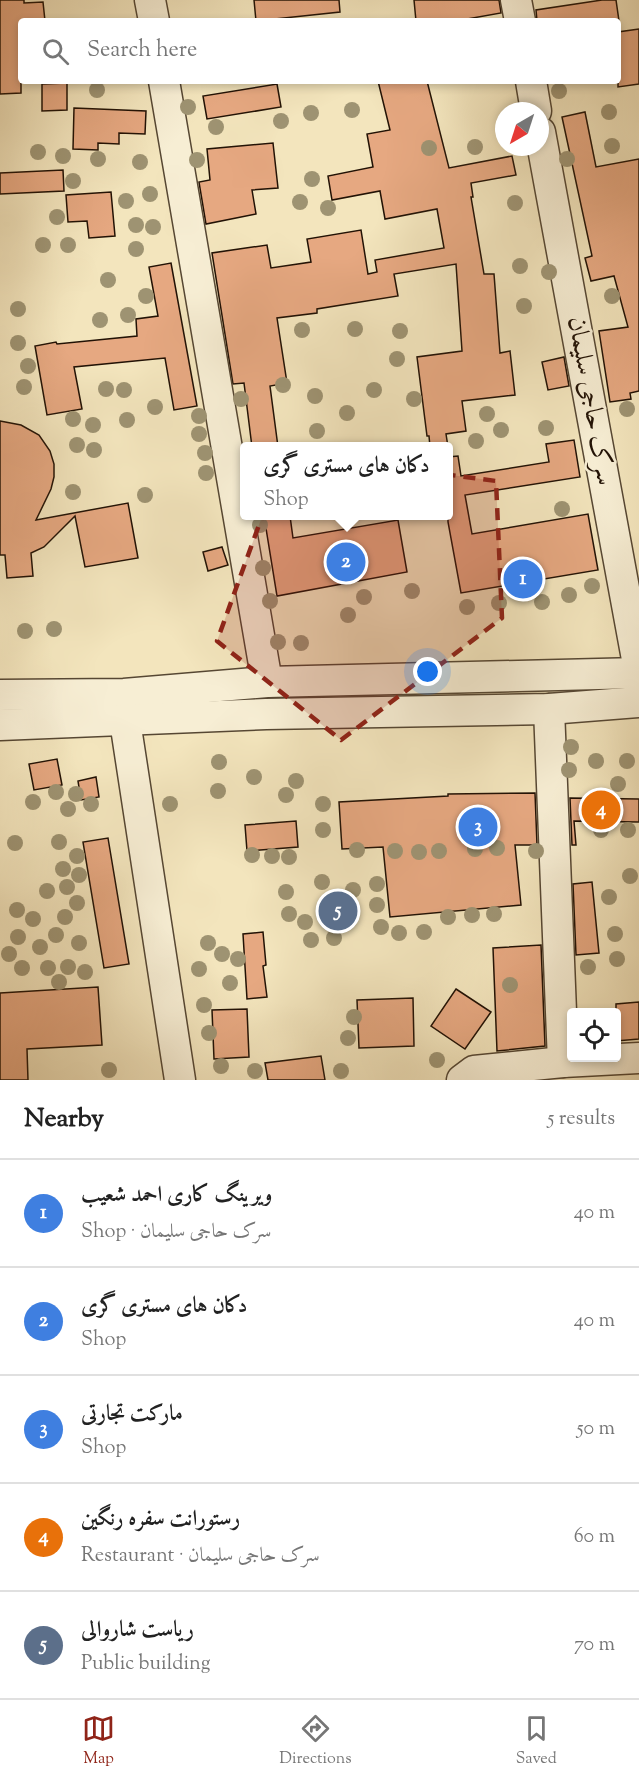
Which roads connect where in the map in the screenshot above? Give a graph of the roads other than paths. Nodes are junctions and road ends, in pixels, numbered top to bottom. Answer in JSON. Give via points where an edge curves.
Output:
{"nodes":[{"id":1,"x":150,"y":0,"type":"edge"},
{"id":2,"x":516,"y":0,"type":"edge"},
{"id":3,"x":153,"y":18,"type":"edge"},
{"id":4,"x":519,"y":18,"type":"edge"},
{"id":5,"x":165,"y":84,"type":"edge"},
{"id":6,"x":532,"y":84,"type":"edge"},
{"id":7,"x":534,"y":102,"type":"edge"},
{"id":8,"x":544,"y":156,"type":"edge"},
{"id":9,"x":639,"y":672,"type":"edge"},
{"id":10,"x":267,"y":682,"type":"junction"},
{"id":11,"x":0,"y":695,"type":"edge"},
{"id":12,"x":639,"y":702,"type":"edge"},
{"id":13,"x":124,"y":708,"type":"junction"},
{"id":14,"x":549,"y":709,"type":"junction"},
{"id":15,"x":0,"y":725,"type":"edge"},
{"id":16,"x":563,"y":1062,"type":"junction"},
{"id":17,"x":633,"y":1066,"type":"edge"},
{"id":18,"x":180,"y":1080,"type":"edge"},
{"id":19,"x":462,"y":1080,"type":"edge"}],
"edges":[{"from":1,"to":3,"type":"street"},
{"from":2,"to":4,"type":"street"},
{"from":5,"to":10,"type":"street"},
{"from":6,"to":7,"type":"street"},
{"from":8,"to":9,"type":"street","name":"سرک حاجی سلیمان"},
{"from":9,"to":10,"type":"street"},
{"from":10,"to":13,"type":"street"},
{"from":11,"to":13,"type":"street"},
{"from":12,"to":14,"type":"street"},
{"from":13,"to":14,"type":"street","via":[[266,714]]},
{"from":13,"to":15,"type":"street"},
{"from":13,"to":18,"type":"street"},
{"from":14,"to":16,"type":"street"},
{"from":16,"to":17,"type":"street"},
{"from":16,"to":19,"type":"street","via":[[474,1071]]}]}
